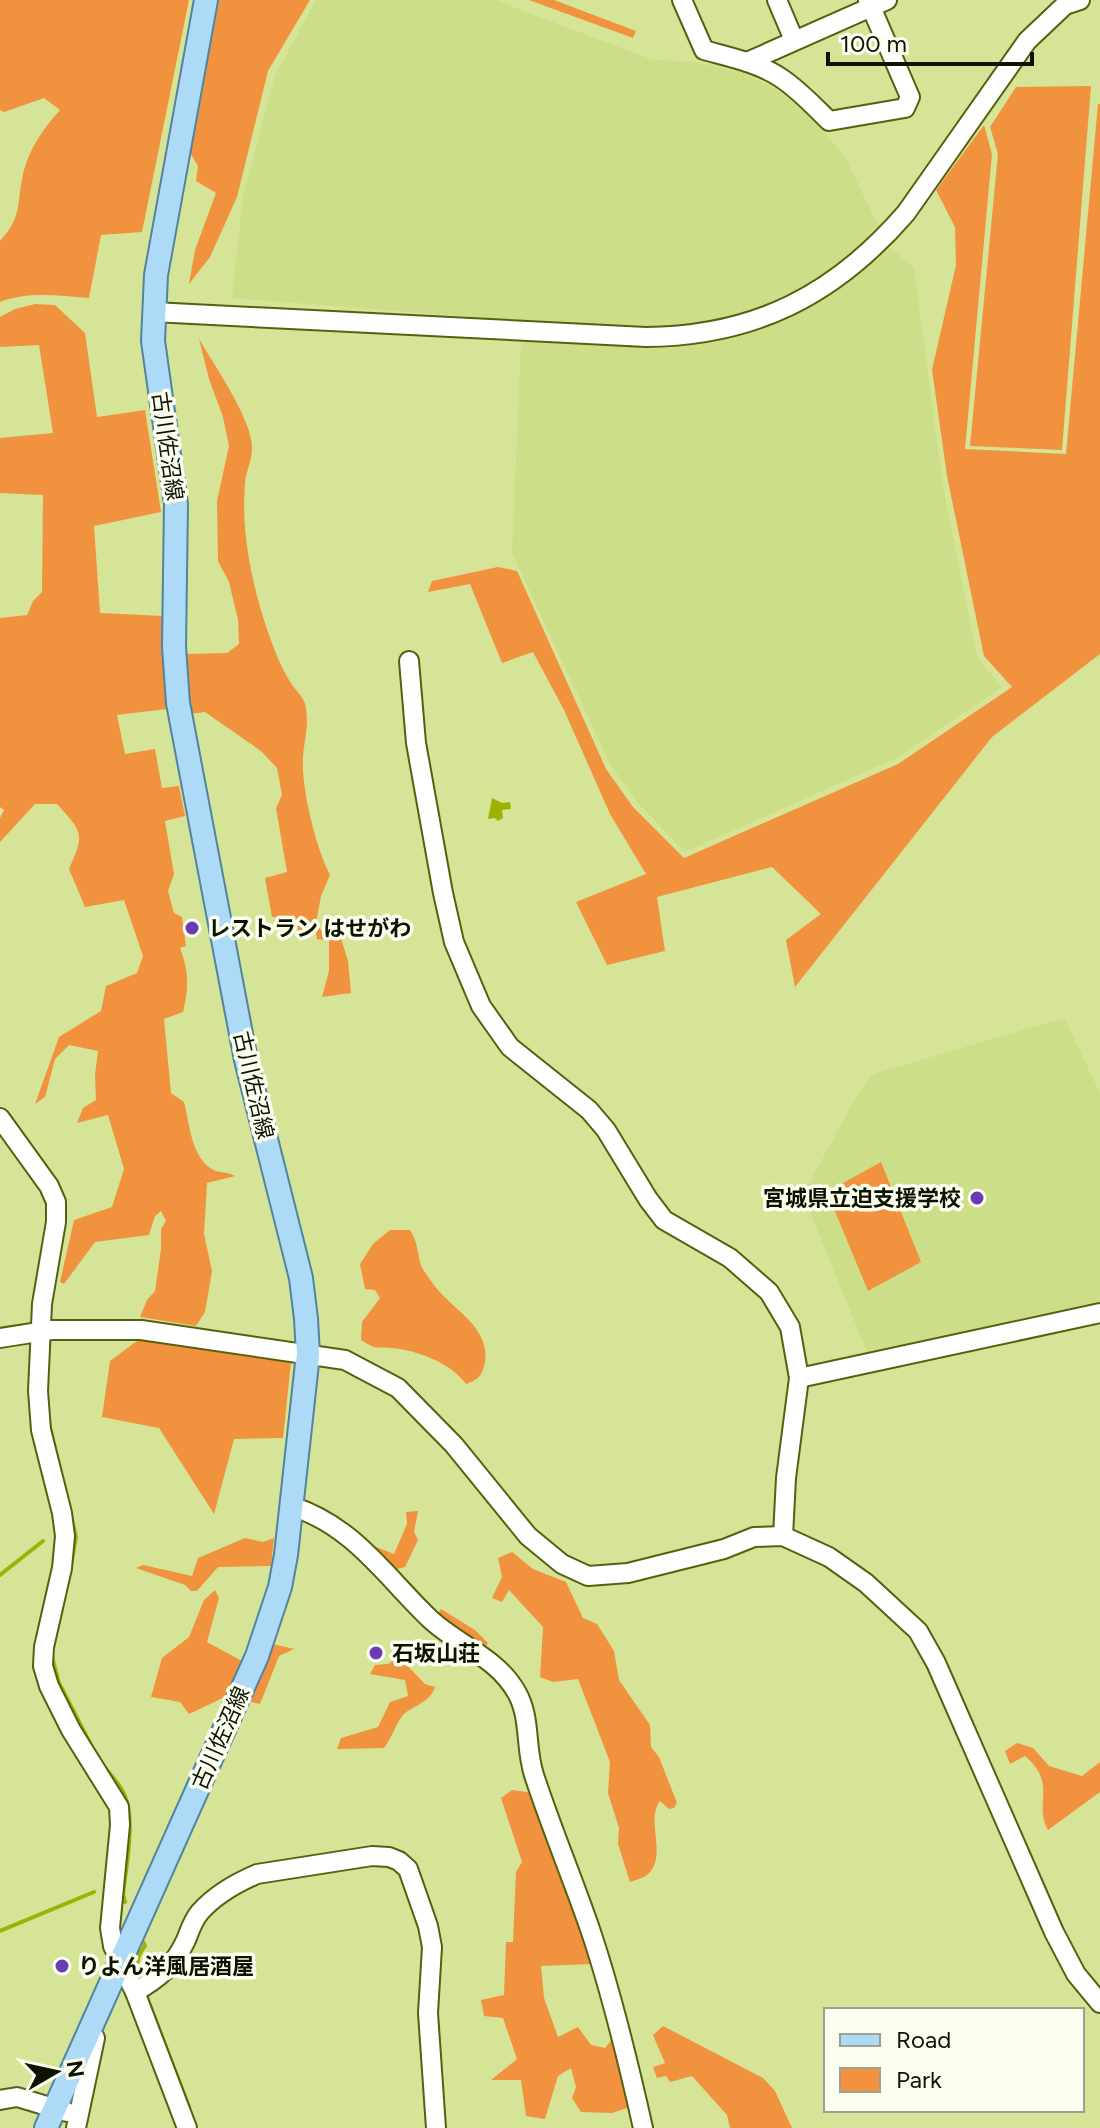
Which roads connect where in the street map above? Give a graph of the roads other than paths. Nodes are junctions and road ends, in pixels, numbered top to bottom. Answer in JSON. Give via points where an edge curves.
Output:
{"nodes":[{"id":1,"x":206,"y":0,"type":"edge"},
{"id":2,"x":682,"y":0,"type":"edge"},
{"id":3,"x":777,"y":0,"type":"edge"},
{"id":4,"x":875,"y":2,"type":"edge"},
{"id":5,"x":1069,"y":2,"type":"edge"},
{"id":6,"x":794,"y":40,"type":"junction"},
{"id":7,"x":747,"y":62,"type":"junction"},
{"id":8,"x":153,"y":312,"type":"junction"},
{"id":9,"x":409,"y":661,"type":"dead end"},
{"id":10,"x":0,"y":1118,"type":"edge"},
{"id":11,"x":1100,"y":1313,"type":"edge"},
{"id":12,"x":41,"y":1331,"type":"junction"},
{"id":13,"x":0,"y":1338,"type":"edge"},
{"id":14,"x":308,"y":1354,"type":"junction"},
{"id":15,"x":799,"y":1378,"type":"junction"},
{"id":16,"x":291,"y":1506,"type":"junction"},
{"id":17,"x":783,"y":1536,"type":"junction"},
{"id":18,"x":115,"y":1971,"type":"junction"},
{"id":19,"x":141,"y":1988,"type":"junction"},
{"id":20,"x":1100,"y":2003,"type":"edge"},
{"id":21,"x":6,"y":2096,"type":"edge"},
{"id":22,"x":51,"y":2118,"type":"edge"},
{"id":23,"x":76,"y":2125,"type":"edge"},
{"id":24,"x":187,"y":2128,"type":"edge"},
{"id":25,"x":436,"y":2128,"type":"edge"},
{"id":26,"x":643,"y":2128,"type":"edge"}],
"edges":[{"from":1,"to":8,"type":"main road","name":"古川佐沼線"},
{"from":2,"to":7,"type":"street","via":[[704,50]]},
{"from":3,"to":6,"type":"street"},
{"from":4,"to":6,"type":"street"},
{"from":4,"to":7,"type":"street","via":[[910,97],[905,108],[829,121],[779,76]]},
{"from":5,"to":8,"type":"street","via":[[1027,41],[891,231],[823,287],[764,318],[693,335],[646,337]]},
{"from":6,"to":7,"type":"street"},
{"from":8,"to":14,"type":"main road","name":"古川佐沼線","via":[[176,504],[178,703],[246,1060],[301,1278]]},
{"from":9,"to":15,"type":"street","via":[[416,743],[443,893],[454,942],[481,1006],[510,1047],[589,1110],[664,1220],[730,1258],[769,1292],[790,1327]]},
{"from":10,"to":12,"type":"street","via":[[56,1202]]},
{"from":11,"to":15,"type":"street"},
{"from":12,"to":13,"type":"street"},
{"from":12,"to":14,"type":"street","via":[[141,1330]]},
{"from":12,"to":18,"type":"street","via":[[41,1430],[65,1536],[43,1666],[71,1730],[119,1807],[110,1928]]},
{"from":14,"to":16,"type":"main road","name":"古川佐沼線"},
{"from":14,"to":17,"type":"street","via":[[345,1360],[398,1388],[454,1445],[528,1536],[562,1564],[588,1576],[628,1573],[754,1537]]},
{"from":15,"to":17,"type":"street"},
{"from":16,"to":18,"type":"main road","name":"古川佐沼線","via":[[280,1587],[257,1656]]},
{"from":16,"to":26,"type":"street","via":[[332,1525],[374,1557],[432,1620],[493,1662],[517,1693],[524,1707],[530,1762],[590,1930]]},
{"from":17,"to":20,"type":"street","via":[[829,1557],[866,1583],[918,1631],[1054,1932],[1076,1974]]},
{"from":18,"to":19,"type":"street"},
{"from":18,"to":22,"type":"main road","name":"古川佐沼線"},
{"from":18,"to":23,"type":"street"},
{"from":19,"to":24,"type":"street"},
{"from":19,"to":25,"type":"street","via":[[171,1966],[202,1910],[246,1879],[372,1856],[399,1861],[414,1882],[432,1947],[428,2013]]},
{"from":21,"to":22,"type":"street"},
{"from":22,"to":23,"type":"street","via":[[72,2115]]}]}
